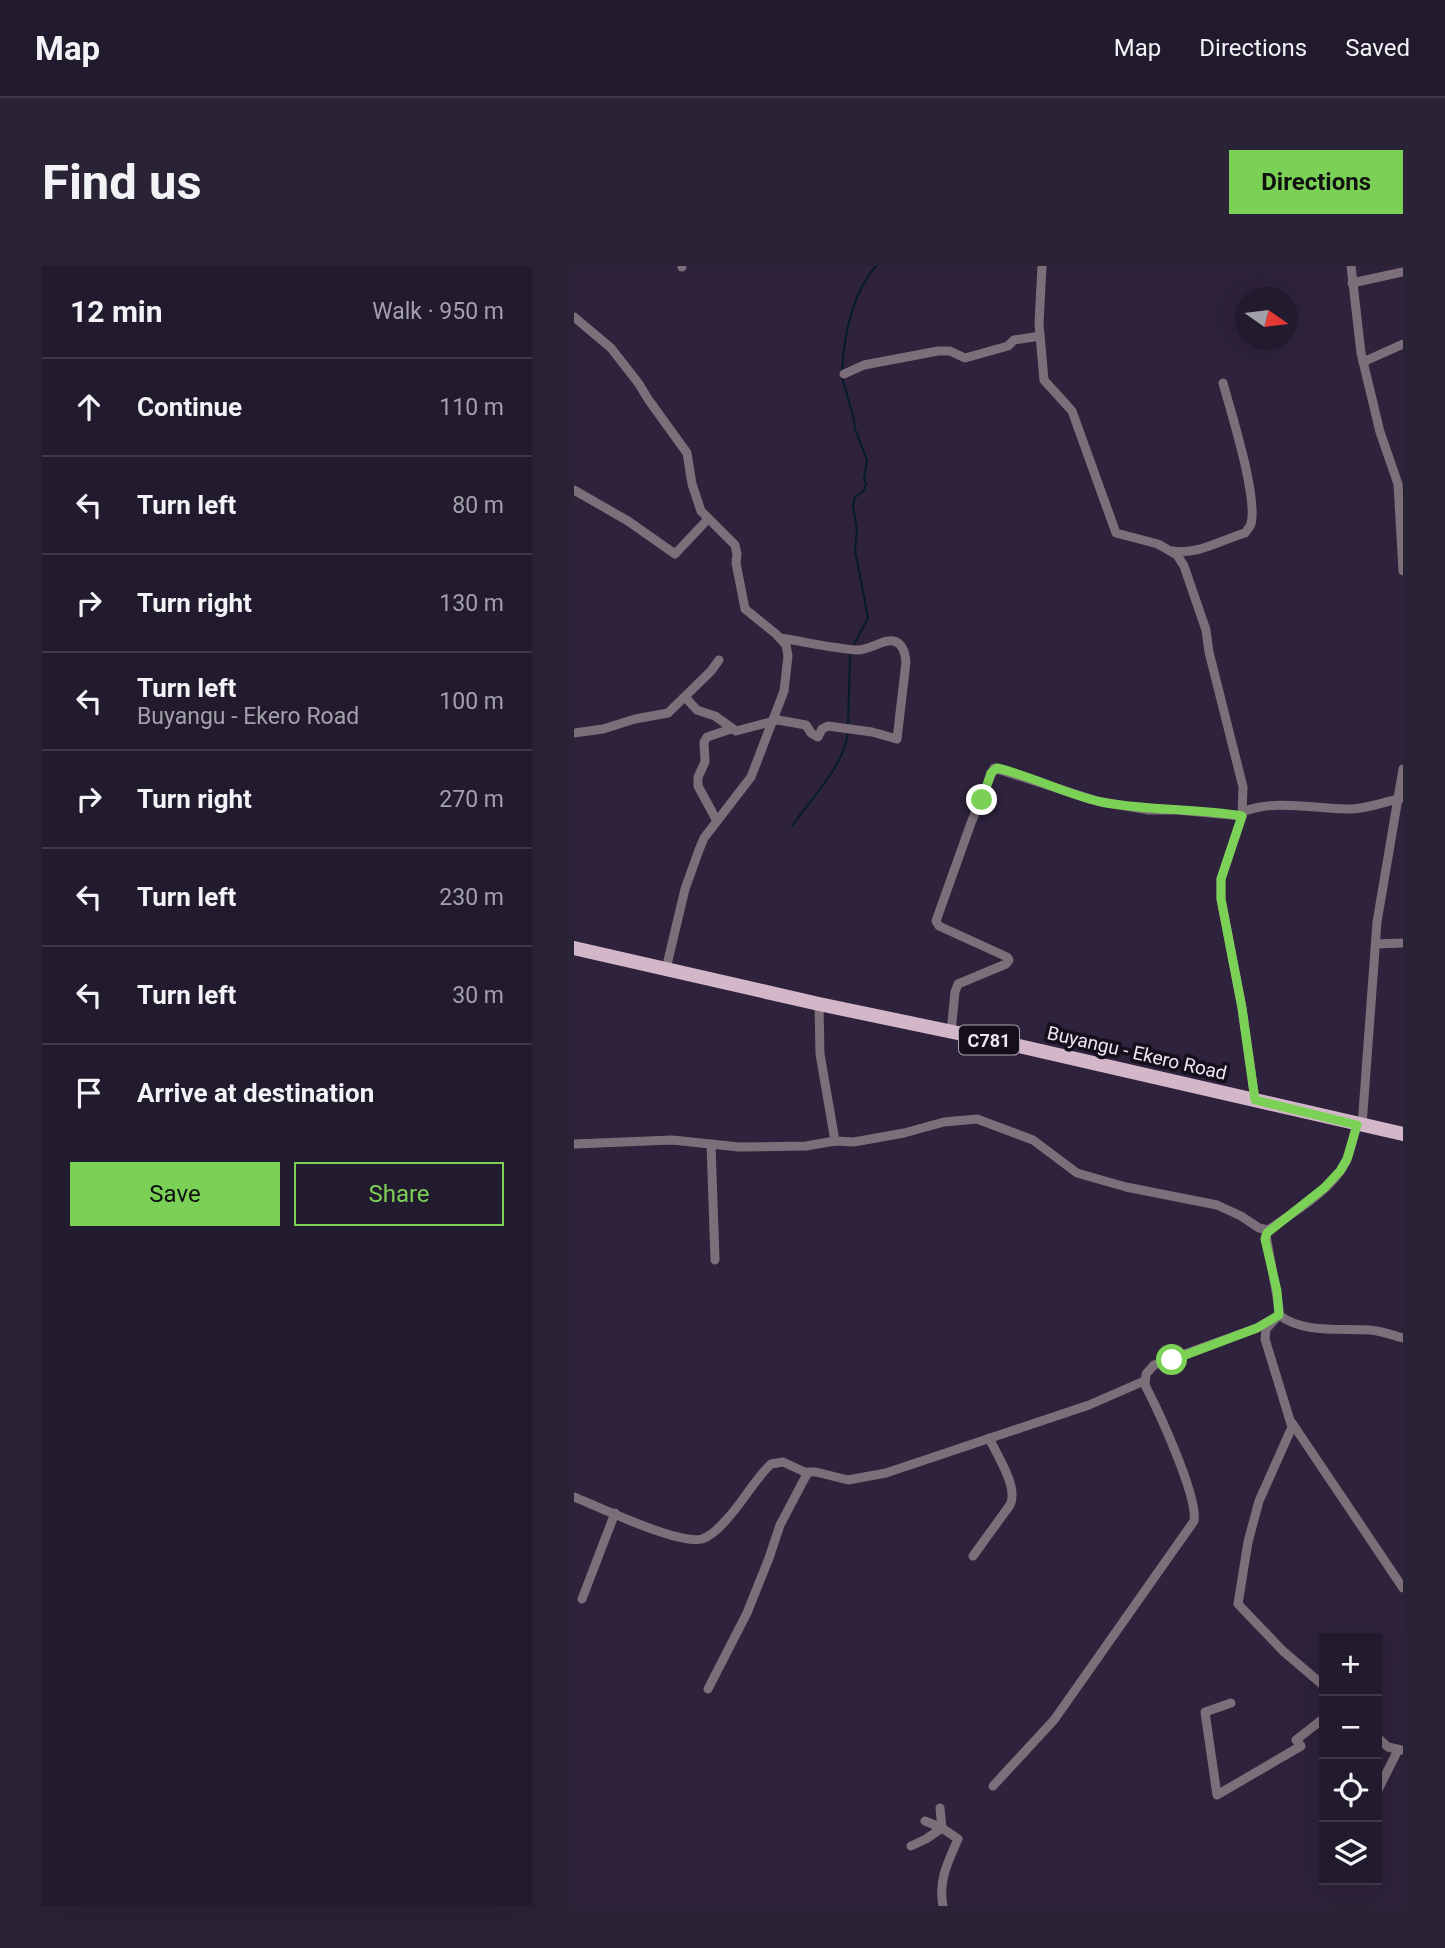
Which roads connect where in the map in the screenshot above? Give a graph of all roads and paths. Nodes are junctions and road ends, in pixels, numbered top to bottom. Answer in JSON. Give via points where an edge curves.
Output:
{"nodes":[{"id":1,"x":1042,"y":266,"type":"edge"},
{"id":2,"x":1351,"y":266,"type":"edge"},
{"id":3,"x":1403,"y":272,"type":"edge"},
{"id":4,"x":1352,"y":283,"type":"junction"},
{"id":5,"x":574,"y":317,"type":"edge"},
{"id":6,"x":1040,"y":336,"type":"junction"},
{"id":7,"x":1403,"y":344,"type":"edge"},
{"id":8,"x":1363,"y":362,"type":"junction"},
{"id":9,"x":844,"y":374,"type":"dead end"},
{"id":10,"x":1223,"y":383,"type":"dead end"},
{"id":11,"x":574,"y":490,"type":"edge"},
{"id":12,"x":1402,"y":517,"type":"edge"},
{"id":13,"x":708,"y":519,"type":"junction"},
{"id":14,"x":1173,"y":551,"type":"junction"},
{"id":15,"x":1403,"y":570,"type":"edge"},
{"id":16,"x":780,"y":638,"type":"junction"},
{"id":17,"x":719,"y":660,"type":"dead end"},
{"id":18,"x":685,"y":696,"type":"junction"},
{"id":19,"x":772,"y":721,"type":"junction"},
{"id":20,"x":731,"y":729,"type":"junction"},
{"id":21,"x":574,"y":733,"type":"edge"},
{"id":22,"x":1403,"y":769,"type":"edge"},
{"id":23,"x":1401,"y":798,"type":"edge"},
{"id":24,"x":1242,"y":814,"type":"junction"},
{"id":25,"x":717,"y":821,"type":"junction"},
{"id":26,"x":1403,"y":943,"type":"edge"},
{"id":27,"x":1376,"y":944,"type":"junction"},
{"id":28,"x":574,"y":948,"type":"edge"},
{"id":29,"x":666,"y":969,"type":"junction"},
{"id":30,"x":819,"y":1004,"type":"junction"},
{"id":31,"x":951,"y":1032,"type":"junction"},
{"id":32,"x":1255,"y":1100,"type":"junction"},
{"id":33,"x":1359,"y":1125,"type":"junction"},
{"id":34,"x":1403,"y":1134,"type":"edge"},
{"id":35,"x":835,"y":1141,"type":"junction"},
{"id":36,"x":574,"y":1144,"type":"edge"},
{"id":37,"x":711,"y":1144,"type":"junction"},
{"id":38,"x":1268,"y":1230,"type":"junction"},
{"id":39,"x":715,"y":1260,"type":"dead end"},
{"id":40,"x":1279,"y":1315,"type":"junction"},
{"id":41,"x":1403,"y":1338,"type":"edge"},
{"id":42,"x":1144,"y":1381,"type":"junction"},
{"id":43,"x":1292,"y":1423,"type":"junction"},
{"id":44,"x":989,"y":1438,"type":"junction"},
{"id":45,"x":807,"y":1473,"type":"junction"},
{"id":46,"x":574,"y":1497,"type":"edge"},
{"id":47,"x":615,"y":1513,"type":"junction"},
{"id":48,"x":973,"y":1556,"type":"dead end"},
{"id":49,"x":1403,"y":1588,"type":"edge"},
{"id":50,"x":582,"y":1599,"type":"dead end"},
{"id":51,"x":1319,"y":1682,"type":"edge"},
{"id":52,"x":708,"y":1689,"type":"dead end"},
{"id":53,"x":1231,"y":1703,"type":"dead end"},
{"id":54,"x":1319,"y":1722,"type":"edge"},
{"id":55,"x":1382,"y":1742,"type":"edge"},
{"id":56,"x":1400,"y":1750,"type":"edge"},
{"id":57,"x":1382,"y":1782,"type":"edge"},
{"id":58,"x":993,"y":1786,"type":"dead end"},
{"id":59,"x":940,"y":1808,"type":"dead end"},
{"id":60,"x":925,"y":1821,"type":"dead end"},
{"id":61,"x":942,"y":1828,"type":"junction"},
{"id":62,"x":911,"y":1846,"type":"dead end"},
{"id":63,"x":943,"y":1906,"type":"edge"}],
"edges":[{"from":1,"to":6,"type":"street"},
{"from":2,"to":4,"type":"street"},
{"from":3,"to":4,"type":"street"},
{"from":4,"to":8,"type":"street"},
{"from":5,"to":13,"type":"street","via":[[611,348],[681,445],[690,461],[698,503]]},
{"from":6,"to":9,"type":"street","via":[[1020,338],[965,358],[938,351],[864,365]]},
{"from":6,"to":14,"type":"street","via":[[1044,380],[1072,411],[1115,531]]},
{"from":7,"to":8,"type":"street"},
{"from":8,"to":12,"type":"street","via":[[1398,484]]},
{"from":10,"to":14,"type":"street","via":[[1244,459],[1251,523],[1245,533],[1197,552]]},
{"from":11,"to":13,"type":"street","via":[[675,554]]},
{"from":12,"to":15,"type":"street"},
{"from":13,"to":16,"type":"street","via":[[735,545],[745,609]]},
{"from":14,"to":24,"type":"street","via":[[1184,566],[1206,630],[1243,787]]},
{"from":16,"to":19,"type":"street","via":[[788,653],[786,679]]},
{"from":16,"to":19,"type":"street","via":[[856,650],[895,641],[905,652],[906,662],[897,739],[828,726],[818,737],[801,723]]},
{"from":17,"to":18,"type":"street"},
{"from":18,"to":20,"type":"street","via":[[697,710],[715,716]]},
{"from":18,"to":21,"type":"street","via":[[667,713]]},
{"from":19,"to":20,"type":"street"},
{"from":19,"to":25,"type":"street","via":[[751,777]]},
{"from":20,"to":25,"type":"street","via":[[707,737],[705,762],[698,777],[698,786]]},
{"from":22,"to":23,"type":"street"},
{"from":23,"to":24,"type":"street","via":[[1356,808],[1281,804]]},
{"from":23,"to":27,"type":"street"},
{"from":24,"to":31,"type":"street","via":[[1149,810],[1107,803],[994,768],[936,921],[1009,960],[958,984]]},
{"from":24,"to":32,"type":"street","via":[[1221,879],[1221,899]]},
{"from":25,"to":29,"type":"street","via":[[704,838],[685,889]]},
{"from":26,"to":27,"type":"street"},
{"from":27,"to":33,"type":"street"},
{"from":28,"to":29,"type":"main road","name":"Buyangu - Ekero Road","number":"C781"},
{"from":29,"to":30,"type":"main road","name":"Buyangu - Ekero Road","number":"C781"},
{"from":30,"to":31,"type":"main road","name":"Buyangu - Ekero Road","number":"C781"},
{"from":30,"to":35,"type":"street","via":[[820,1054]]},
{"from":31,"to":32,"type":"main road","name":"Buyangu - Ekero Road","number":"C781"},
{"from":32,"to":33,"type":"main road","name":"Buyangu - Ekero Road","number":"C781"},
{"from":33,"to":34,"type":"main road","name":"Buyangu - Ekero Road","number":"C781"},
{"from":33,"to":38,"type":"street","via":[[1340,1171]]},
{"from":35,"to":37,"type":"street","via":[[806,1146]]},
{"from":35,"to":38,"type":"street","via":[[854,1142],[977,1119],[1032,1140],[1077,1173],[1217,1205]]},
{"from":36,"to":37,"type":"street","via":[[672,1140]]},
{"from":37,"to":39,"type":"street"},
{"from":38,"to":40,"type":"street","via":[[1265,1239]]},
{"from":40,"to":41,"type":"street","via":[[1303,1326],[1367,1330]]},
{"from":40,"to":42,"type":"street","via":[[1257,1328],[1154,1365]]},
{"from":40,"to":43,"type":"street","via":[[1266,1329],[1265,1339]]},
{"from":42,"to":44,"type":"street","via":[[1089,1405]]},
{"from":42,"to":58,"type":"street","via":[[1185,1480],[1194,1521],[1054,1720]]},
{"from":43,"to":49,"type":"street"},
{"from":43,"to":51,"type":"street","via":[[1259,1501],[1238,1604]]},
{"from":44,"to":45,"type":"street","via":[[864,1478],[846,1480]]},
{"from":44,"to":48,"type":"street","via":[[1014,1496]]},
{"from":45,"to":47,"type":"street","via":[[783,1462],[771,1464],[728,1518],[700,1539],[674,1536]]},
{"from":45,"to":52,"type":"street"},
{"from":46,"to":47,"type":"street"},
{"from":47,"to":50,"type":"street"},
{"from":53,"to":54,"type":"street","via":[[1205,1712],[1217,1796],[1301,1746],[1296,1740]]},
{"from":55,"to":56,"type":"street"},
{"from":56,"to":57,"type":"street"},
{"from":59,"to":61,"type":"street"},
{"from":60,"to":61,"type":"street"},
{"from":61,"to":62,"type":"street"},
{"from":61,"to":63,"type":"street","via":[[958,1839],[943,1871]]}]}
